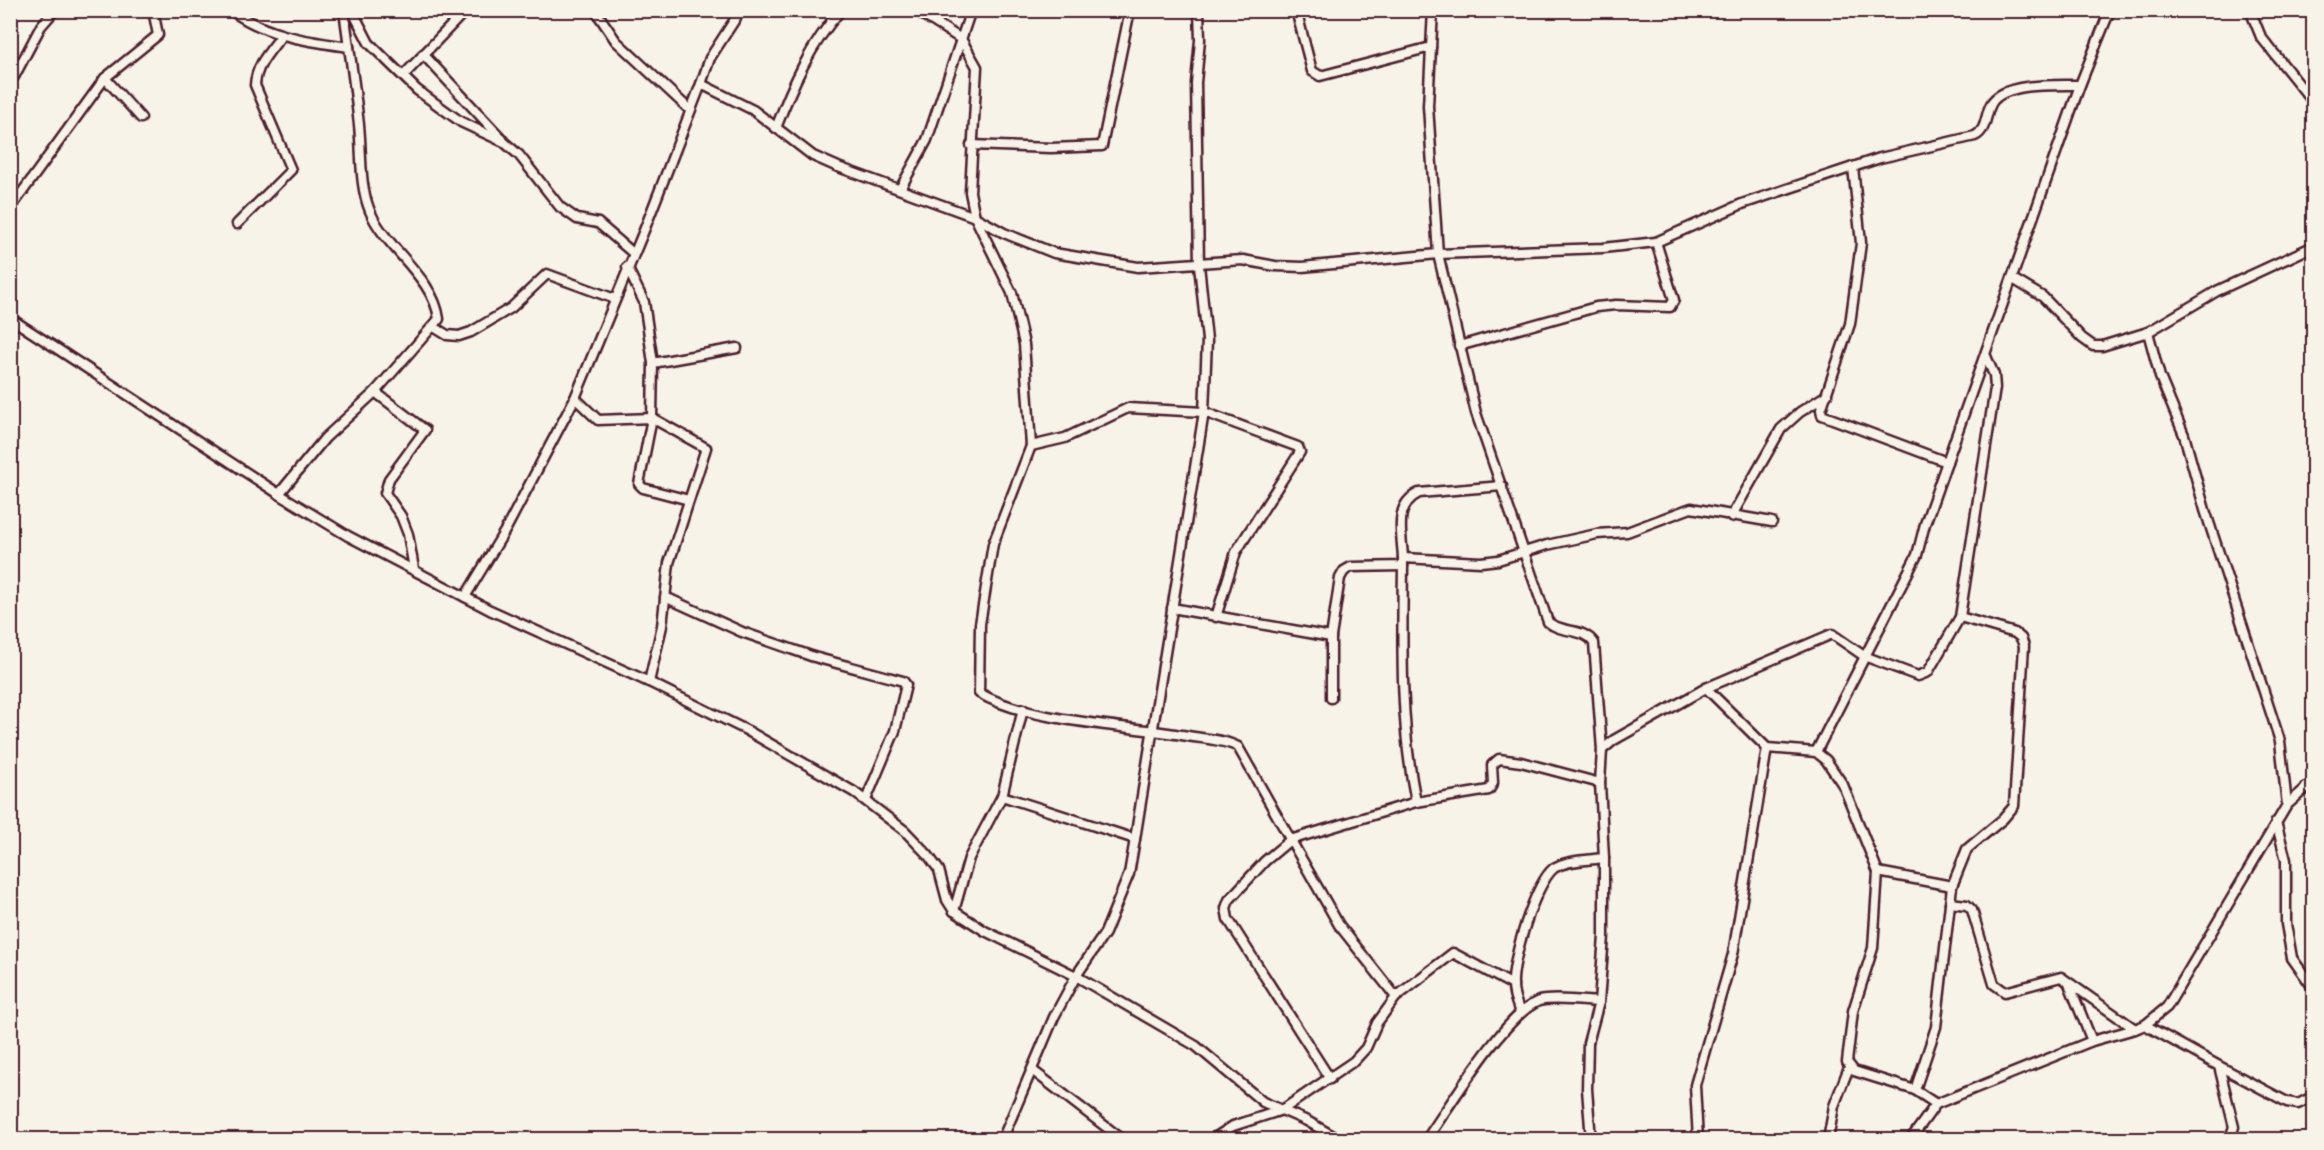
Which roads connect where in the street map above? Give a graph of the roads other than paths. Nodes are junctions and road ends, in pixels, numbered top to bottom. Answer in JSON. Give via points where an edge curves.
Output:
{"nodes":[{"id":1,"x":55,"y":10,"type":"edge"},
{"id":2,"x":153,"y":10,"type":"edge"},
{"id":3,"x":231,"y":10,"type":"edge"},
{"id":4,"x":344,"y":10,"type":"edge"},
{"id":5,"x":352,"y":10,"type":"edge"},
{"id":6,"x":466,"y":10,"type":"edge"},
{"id":7,"x":595,"y":10,"type":"edge"},
{"id":8,"x":741,"y":10,"type":"edge"},
{"id":9,"x":841,"y":10,"type":"edge"},
{"id":10,"x":915,"y":10,"type":"edge"},
{"id":11,"x":971,"y":10,"type":"edge"},
{"id":12,"x":1130,"y":10,"type":"edge"},
{"id":13,"x":1199,"y":10,"type":"edge"},
{"id":14,"x":1296,"y":10,"type":"edge"},
{"id":15,"x":1433,"y":10,"type":"edge"},
{"id":16,"x":2110,"y":10,"type":"edge"},
{"id":17,"x":2250,"y":10,"type":"edge"},
{"id":18,"x":282,"y":35,"type":"junction"},
{"id":19,"x":961,"y":39,"type":"junction"},
{"id":20,"x":1431,"y":46,"type":"junction"},
{"id":21,"x":349,"y":47,"type":"junction"},
{"id":22,"x":423,"y":54,"type":"junction"},
{"id":23,"x":403,"y":76,"type":"junction"},
{"id":24,"x":14,"y":77,"type":"dead end"},
{"id":25,"x":105,"y":78,"type":"junction"},
{"id":26,"x":701,"y":84,"type":"junction"},
{"id":27,"x":2080,"y":85,"type":"junction"},
{"id":28,"x":2313,"y":103,"type":"edge"},
{"id":29,"x":690,"y":110,"type":"junction"},
{"id":30,"x":141,"y":118,"type":"dead end"},
{"id":31,"x":776,"y":128,"type":"junction"},
{"id":32,"x":504,"y":142,"type":"junction"},
{"id":33,"x":971,"y":146,"type":"junction"},
{"id":34,"x":1853,"y":167,"type":"junction"},
{"id":35,"x":900,"y":189,"type":"junction"},
{"id":36,"x":10,"y":209,"type":"edge"},
{"id":37,"x":975,"y":217,"type":"junction"},
{"id":38,"x":237,"y":224,"type":"dead end"},
{"id":39,"x":1656,"y":242,"type":"junction"},
{"id":40,"x":2313,"y":246,"type":"edge"},
{"id":41,"x":633,"y":253,"type":"junction"},
{"id":42,"x":1438,"y":254,"type":"junction"},
{"id":43,"x":1199,"y":265,"type":"junction"},
{"id":44,"x":627,"y":267,"type":"junction"},
{"id":45,"x":2013,"y":279,"type":"junction"},
{"id":46,"x":615,"y":299,"type":"junction"},
{"id":47,"x":10,"y":318,"type":"edge"},
{"id":48,"x":434,"y":327,"type":"junction"},
{"id":49,"x":2148,"y":332,"type":"junction"},
{"id":50,"x":1459,"y":346,"type":"junction"},
{"id":51,"x":737,"y":348,"type":"dead end"},
{"id":52,"x":1986,"y":356,"type":"junction"},
{"id":53,"x":653,"y":363,"type":"junction"},
{"id":54,"x":375,"y":392,"type":"junction"},
{"id":55,"x":1827,"y":395,"type":"junction"},
{"id":56,"x":574,"y":398,"type":"junction"},
{"id":57,"x":1204,"y":412,"type":"junction"},
{"id":58,"x":652,"y":418,"type":"junction"},
{"id":59,"x":1031,"y":446,"type":"junction"},
{"id":60,"x":1947,"y":462,"type":"junction"},
{"id":61,"x":1502,"y":486,"type":"junction"},
{"id":62,"x":279,"y":494,"type":"junction"},
{"id":63,"x":689,"y":500,"type":"junction"},
{"id":64,"x":1731,"y":517,"type":"junction"},
{"id":65,"x":1772,"y":522,"type":"dead end"},
{"id":66,"x":1523,"y":553,"type":"junction"},
{"id":67,"x":1403,"y":562,"type":"junction"},
{"id":68,"x":414,"y":569,"type":"junction"},
{"id":69,"x":465,"y":597,"type":"junction"},
{"id":70,"x":665,"y":597,"type":"junction"},
{"id":71,"x":1172,"y":608,"type":"junction"},
{"id":72,"x":1216,"y":616,"type":"junction"},
{"id":73,"x":1960,"y":617,"type":"junction"},
{"id":74,"x":1331,"y":637,"type":"junction"},
{"id":75,"x":1864,"y":656,"type":"junction"},
{"id":76,"x":649,"y":682,"type":"junction"},
{"id":77,"x":1706,"y":688,"type":"junction"},
{"id":78,"x":1331,"y":698,"type":"dead end"},
{"id":79,"x":1023,"y":709,"type":"junction"},
{"id":80,"x":1152,"y":730,"type":"junction"},
{"id":81,"x":1767,"y":748,"type":"junction"},
{"id":82,"x":1602,"y":750,"type":"junction"},
{"id":83,"x":1816,"y":752,"type":"junction"},
{"id":84,"x":1600,"y":783,"type":"junction"},
{"id":85,"x":2311,"y":786,"type":"edge"},
{"id":86,"x":1002,"y":796,"type":"junction"},
{"id":87,"x":866,"y":800,"type":"junction"},
{"id":88,"x":1416,"y":802,"type":"junction"},
{"id":89,"x":2288,"y":805,"type":"junction"},
{"id":90,"x":2276,"y":822,"type":"junction"},
{"id":91,"x":1135,"y":839,"type":"junction"},
{"id":92,"x":1290,"y":840,"type":"junction"},
{"id":93,"x":1604,"y":858,"type":"junction"},
{"id":94,"x":1878,"y":872,"type":"junction"},
{"id":95,"x":1952,"y":886,"type":"junction"},
{"id":96,"x":1950,"y":903,"type":"junction"},
{"id":97,"x":954,"y":911,"type":"junction"},
{"id":98,"x":1076,"y":976,"type":"junction"},
{"id":99,"x":2069,"y":984,"type":"junction"},
{"id":100,"x":1513,"y":985,"type":"junction"},
{"id":101,"x":2313,"y":989,"type":"edge"},
{"id":102,"x":1396,"y":997,"type":"junction"},
{"id":103,"x":1599,"y":1002,"type":"junction"},
{"id":104,"x":1520,"y":1012,"type":"junction"},
{"id":105,"x":2145,"y":1025,"type":"junction"},
{"id":106,"x":2135,"y":1029,"type":"junction"},
{"id":107,"x":2092,"y":1041,"type":"junction"},
{"id":108,"x":2219,"y":1065,"type":"junction"},
{"id":109,"x":1849,"y":1067,"type":"junction"},
{"id":110,"x":1032,"y":1070,"type":"junction"},
{"id":111,"x":1330,"y":1079,"type":"junction"},
{"id":112,"x":1916,"y":1090,"type":"junction"},
{"id":113,"x":2313,"y":1096,"type":"edge"},
{"id":114,"x":1936,"y":1104,"type":"junction"},
{"id":115,"x":1282,"y":1110,"type":"junction"},
{"id":116,"x":1002,"y":1140,"type":"edge"},
{"id":117,"x":1123,"y":1140,"type":"edge"},
{"id":118,"x":1211,"y":1140,"type":"edge"},
{"id":119,"x":1340,"y":1140,"type":"edge"},
{"id":120,"x":1426,"y":1140,"type":"edge"},
{"id":121,"x":1591,"y":1140,"type":"edge"},
{"id":122,"x":1698,"y":1140,"type":"edge"},
{"id":123,"x":1828,"y":1140,"type":"edge"},
{"id":124,"x":1910,"y":1140,"type":"edge"},
{"id":125,"x":2229,"y":1140,"type":"edge"}],
"edges":[{"from":1,"to":24,"type":"street","via":[[41,26]]},
{"from":2,"to":25,"type":"street","via":[[158,35]]},
{"from":3,"to":18,"type":"street","via":[[247,22]]},
{"from":4,"to":21,"type":"street"},
{"from":5,"to":23,"type":"street","via":[[369,43]]},
{"from":6,"to":22,"type":"street"},
{"from":7,"to":29,"type":"street","via":[[616,41]]},
{"from":8,"to":26,"type":"street","via":[[710,58]]},
{"from":9,"to":31,"type":"street","via":[[803,65]]},
{"from":10,"to":19,"type":"street"},
{"from":11,"to":19,"type":"street"},
{"from":12,"to":33,"type":"street","via":[[1102,146]]},
{"from":13,"to":43,"type":"street"},
{"from":14,"to":20,"type":"street","via":[[1311,71],[1320,76]]},
{"from":15,"to":20,"type":"street"},
{"from":16,"to":27,"type":"street"},
{"from":17,"to":28,"type":"street","via":[[2261,37]]},
{"from":18,"to":21,"type":"street"},
{"from":18,"to":38,"type":"street","via":[[255,74],[255,85],[291,170]]},
{"from":19,"to":33,"type":"street","via":[[977,67]]},
{"from":19,"to":35,"type":"street","via":[[927,140]]},
{"from":20,"to":42,"type":"street","via":[[1428,106]]},
{"from":21,"to":48,"type":"street","via":[[369,210],[427,290],[438,313]]},
{"from":22,"to":23,"type":"street"},
{"from":22,"to":32,"type":"street"},
{"from":23,"to":32,"type":"street","via":[[438,107]]},
{"from":25,"to":30,"type":"street"},
{"from":25,"to":36,"type":"street"},
{"from":26,"to":29,"type":"street"},
{"from":26,"to":31,"type":"street","via":[[753,110]]},
{"from":27,"to":34,"type":"street","via":[[2043,85],[2005,92],[1991,104],[1983,129],[1975,136]]},
{"from":27,"to":45,"type":"street"},
{"from":29,"to":41,"type":"street"},
{"from":31,"to":35,"type":"street","via":[[813,156]]},
{"from":32,"to":41,"type":"street","via":[[560,207],[577,219],[598,223]]},
{"from":33,"to":37,"type":"street","via":[[970,192]]},
{"from":34,"to":39,"type":"street","via":[[1742,204]]},
{"from":34,"to":55,"type":"street","via":[[1861,243],[1850,324]]},
{"from":35,"to":37,"type":"street"},
{"from":37,"to":43,"type":"street","via":[[1004,233],[1062,255],[1128,267]]},
{"from":37,"to":59,"type":"street","via":[[1005,274],[1017,310],[1024,344]]},
{"from":39,"to":42,"type":"street","via":[[1603,248]]},
{"from":39,"to":50,"type":"street","via":[[1674,300],[1670,307],[1596,307]]},
{"from":40,"to":49,"type":"street","via":[[2217,291]]},
{"from":41,"to":44,"type":"street"},
{"from":42,"to":43,"type":"street","via":[[1302,267],[1243,260]]},
{"from":42,"to":50,"type":"street"},
{"from":43,"to":57,"type":"street","via":[[1207,340]]},
{"from":44,"to":46,"type":"street"},
{"from":44,"to":53,"type":"street","via":[[644,302]]},
{"from":45,"to":49,"type":"street","via":[[2043,297],[2093,346]]},
{"from":45,"to":52,"type":"street"},
{"from":46,"to":48,"type":"street","via":[[547,274],[511,308],[471,332],[447,335]]},
{"from":46,"to":56,"type":"street"},
{"from":47,"to":62,"type":"street"},
{"from":48,"to":54,"type":"street"},
{"from":49,"to":89,"type":"street","via":[[2277,730]]},
{"from":50,"to":61,"type":"street","via":[[1476,413]]},
{"from":51,"to":53,"type":"street"},
{"from":52,"to":60,"type":"street"},
{"from":52,"to":73,"type":"street","via":[[1995,388]]},
{"from":53,"to":58,"type":"street"},
{"from":54,"to":62,"type":"street","via":[[325,438]]},
{"from":54,"to":68,"type":"street","via":[[425,430],[388,479],[385,493],[401,516]]},
{"from":55,"to":60,"type":"street","via":[[1821,410],[1826,418]]},
{"from":55,"to":64,"type":"street","via":[[1781,429]]},
{"from":56,"to":58,"type":"street","via":[[598,420]]},
{"from":56,"to":69,"type":"street","via":[[506,529]]},
{"from":57,"to":59,"type":"street","via":[[1128,408],[1072,435]]},
{"from":57,"to":71,"type":"street"},
{"from":57,"to":72,"type":"street","via":[[1294,444],[1300,452],[1236,552]]},
{"from":58,"to":63,"type":"street","via":[[706,447]]},
{"from":58,"to":63,"type":"street","via":[[639,484]]},
{"from":59,"to":79,"type":"street","via":[[993,544],[980,624],[977,688],[986,697]]},
{"from":60,"to":75,"type":"street","via":[[1917,555]]},
{"from":61,"to":66,"type":"street"},
{"from":61,"to":67,"type":"street","via":[[1410,497],[1401,510]]},
{"from":62,"to":68,"type":"street","via":[[348,536]]},
{"from":63,"to":70,"type":"street","via":[[669,563]]},
{"from":64,"to":65,"type":"street"},
{"from":64,"to":66,"type":"street","via":[[1691,508],[1627,532],[1597,534]]},
{"from":66,"to":67,"type":"street","via":[[1481,562]]},
{"from":66,"to":82,"type":"street","via":[[1548,622],[1586,634],[1594,643]]},
{"from":67,"to":74,"type":"street","via":[[1344,571]]},
{"from":67,"to":88,"type":"street","via":[[1402,690]]},
{"from":68,"to":69,"type":"street"},
{"from":69,"to":76,"type":"street"},
{"from":70,"to":76,"type":"street"},
{"from":70,"to":87,"type":"street","via":[[742,632],[903,681],[906,685],[900,715]]},
{"from":71,"to":72,"type":"street"},
{"from":71,"to":80,"type":"street"},
{"from":72,"to":74,"type":"street"},
{"from":73,"to":75,"type":"street","via":[[1923,675]]},
{"from":73,"to":95,"type":"street","via":[[2015,633],[2024,646],[2014,806],[1967,849]]},
{"from":74,"to":78,"type":"street"},
{"from":75,"to":77,"type":"street","via":[[1837,636],[1826,635]]},
{"from":75,"to":83,"type":"street"},
{"from":76,"to":87,"type":"street","via":[[748,731]]},
{"from":77,"to":81,"type":"street"},
{"from":77,"to":82,"type":"street"},
{"from":79,"to":80,"type":"street","via":[[1082,722]]},
{"from":79,"to":86,"type":"street"},
{"from":80,"to":91,"type":"street"},
{"from":80,"to":92,"type":"street","via":[[1238,747]]},
{"from":81,"to":83,"type":"street"},
{"from":81,"to":122,"type":"street","via":[[1733,954],[1695,1084]]},
{"from":82,"to":84,"type":"street"},
{"from":83,"to":94,"type":"street","via":[[1835,770],[1843,785]]},
{"from":84,"to":88,"type":"street","via":[[1499,759],[1492,765],[1493,783],[1489,790]]},
{"from":84,"to":93,"type":"street"},
{"from":85,"to":89,"type":"street"},
{"from":86,"to":91,"type":"street"},
{"from":86,"to":97,"type":"street","via":[[969,858]]},
{"from":87,"to":97,"type":"street","via":[[906,831],[928,855],[939,870],[946,900]]},
{"from":88,"to":92,"type":"street"},
{"from":89,"to":90,"type":"street"},
{"from":90,"to":101,"type":"street","via":[[2286,860],[2286,924],[2292,958]]},
{"from":90,"to":105,"type":"street","via":[[2175,996]]},
{"from":91,"to":98,"type":"street","via":[[1129,874],[1106,933]]},
{"from":92,"to":102,"type":"street","via":[[1339,925]]},
{"from":92,"to":111,"type":"street","via":[[1265,861],[1226,908],[1228,919]]},
{"from":93,"to":100,"type":"street","via":[[1561,865],[1550,873],[1515,957]]},
{"from":93,"to":103,"type":"street"},
{"from":94,"to":95,"type":"street"},
{"from":94,"to":109,"type":"street","via":[[1873,948],[1853,1011]]},
{"from":95,"to":96,"type":"street"},
{"from":96,"to":99,"type":"street","via":[[1966,904],[1972,910],[1994,984],[1999,989],[2020,989],[2056,976]]},
{"from":96,"to":112,"type":"street","via":[[1936,1027]]},
{"from":97,"to":98,"type":"street","via":[[985,931]]},
{"from":98,"to":110,"type":"street"},
{"from":98,"to":115,"type":"street","via":[[1196,1046],[1255,1096]]},
{"from":99,"to":106,"type":"street"},
{"from":99,"to":107,"type":"street"},
{"from":100,"to":102,"type":"street","via":[[1454,953]]},
{"from":100,"to":104,"type":"street"},
{"from":102,"to":111,"type":"street","via":[[1360,1056]]},
{"from":103,"to":104,"type":"street","via":[[1540,1001]]},
{"from":103,"to":121,"type":"street","via":[[1588,1043]]},
{"from":104,"to":120,"type":"street"},
{"from":105,"to":106,"type":"street"},
{"from":105,"to":108,"type":"street"},
{"from":106,"to":107,"type":"street"},
{"from":107,"to":114,"type":"street"},
{"from":108,"to":113,"type":"street","via":[[2292,1104]]},
{"from":108,"to":125,"type":"street","via":[[2234,1126]]},
{"from":109,"to":112,"type":"street"},
{"from":109,"to":123,"type":"street","via":[[1834,1106]]},
{"from":110,"to":116,"type":"street"},
{"from":110,"to":117,"type":"street"},
{"from":111,"to":115,"type":"street"},
{"from":112,"to":114,"type":"street"},
{"from":114,"to":124,"type":"street"},
{"from":115,"to":118,"type":"street","via":[[1233,1126]]},
{"from":115,"to":119,"type":"street"}]}
